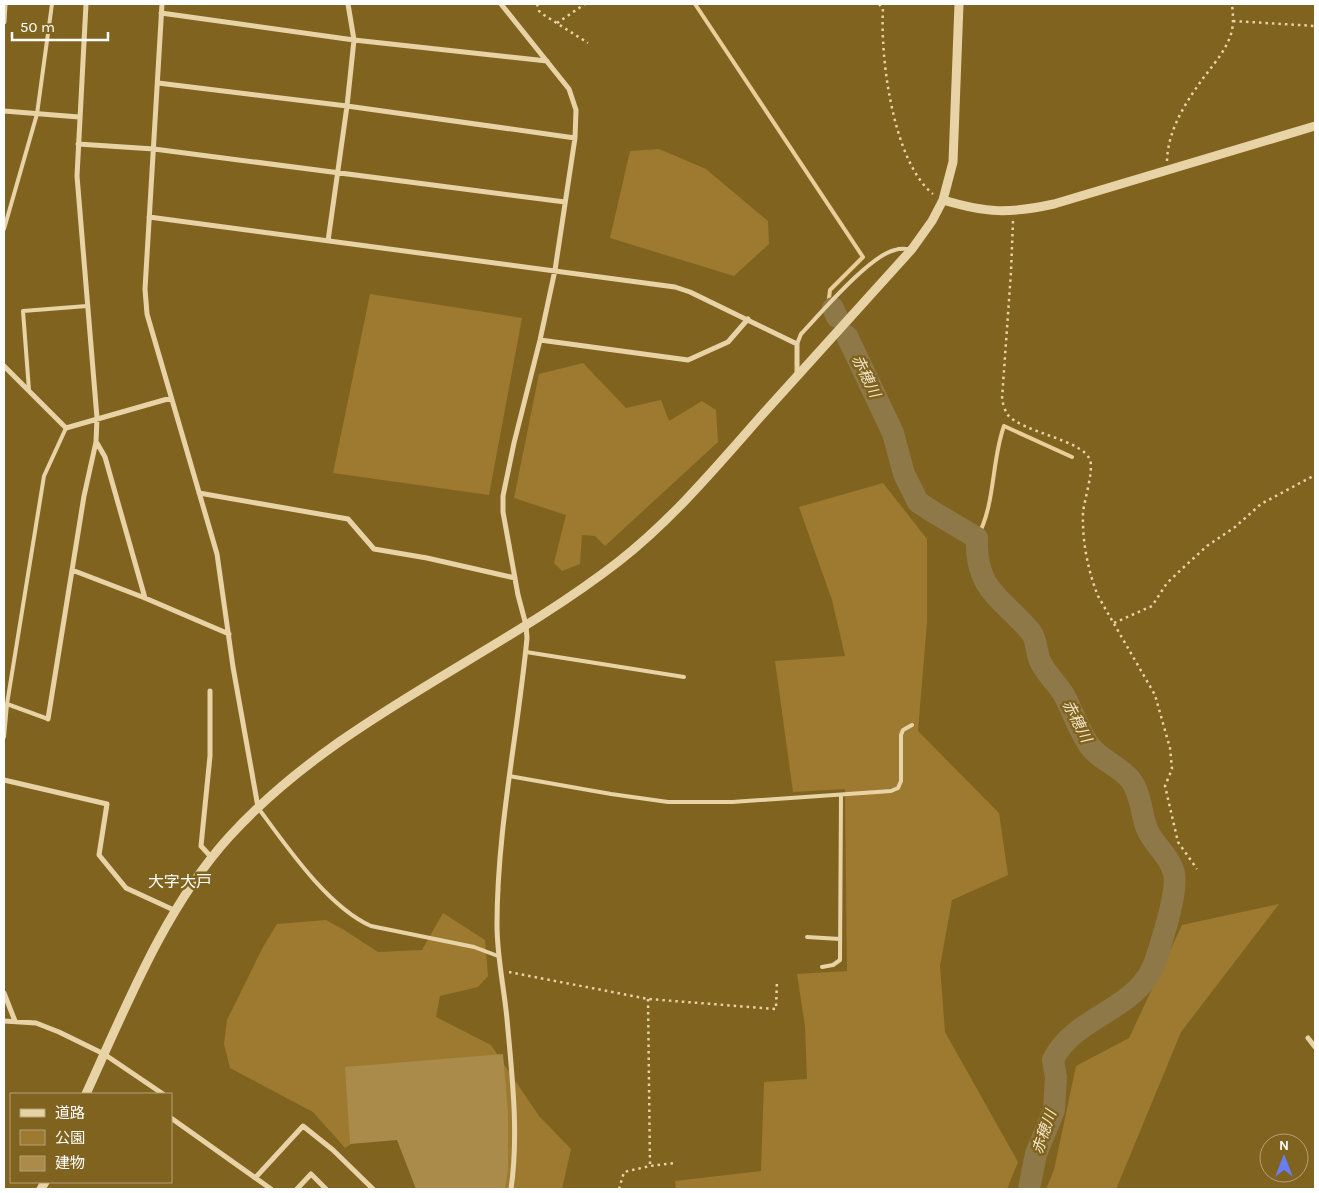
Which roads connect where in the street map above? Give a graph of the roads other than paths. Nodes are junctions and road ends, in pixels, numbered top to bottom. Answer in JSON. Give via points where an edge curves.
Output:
{"nodes":[{"id":1,"x":5,"y":4,"type":"edge"},
{"id":2,"x":52,"y":4,"type":"edge"},
{"id":3,"x":86,"y":4,"type":"edge"},
{"id":4,"x":162,"y":4,"type":"edge"},
{"id":5,"x":348,"y":4,"type":"edge"},
{"id":6,"x":501,"y":4,"type":"edge"},
{"id":7,"x":959,"y":4,"type":"edge"},
{"id":8,"x":161,"y":13,"type":"junction"},
{"id":9,"x":4,"y":22,"type":"edge"},
{"id":10,"x":354,"y":40,"type":"junction"},
{"id":11,"x":547,"y":61,"type":"junction"},
{"id":12,"x":158,"y":82,"type":"junction"},
{"id":13,"x":346,"y":106,"type":"junction"},
{"id":14,"x":4,"y":112,"type":"edge"},
{"id":15,"x":37,"y":114,"type":"junction"},
{"id":16,"x":79,"y":117,"type":"junction"},
{"id":17,"x":1315,"y":126,"type":"edge"},
{"id":18,"x":575,"y":138,"type":"junction"},
{"id":19,"x":78,"y":144,"type":"junction"},
{"id":20,"x":154,"y":148,"type":"junction"},
{"id":21,"x":338,"y":172,"type":"junction"},
{"id":22,"x":943,"y":200,"type":"junction"},
{"id":23,"x":565,"y":202,"type":"junction"},
{"id":24,"x":149,"y":217,"type":"junction"},
{"id":25,"x":4,"y":229,"type":"edge"},
{"id":26,"x":328,"y":241,"type":"junction"},
{"id":27,"x":912,"y":249,"type":"junction"},
{"id":28,"x":555,"y":270,"type":"junction"},
{"id":29,"x":88,"y":306,"type":"junction"},
{"id":30,"x":748,"y":319,"type":"junction"},
{"id":31,"x":540,"y":340,"type":"junction"},
{"id":32,"x":797,"y":344,"type":"junction"},
{"id":33,"x":4,"y":366,"type":"edge"},
{"id":34,"x":797,"y":376,"type":"junction"},
{"id":35,"x":29,"y":390,"type":"junction"},
{"id":36,"x":171,"y":398,"type":"junction"},
{"id":37,"x":97,"y":418,"type":"junction"},
{"id":38,"x":66,"y":428,"type":"junction"},
{"id":39,"x":96,"y":442,"type":"junction"},
{"id":40,"x":199,"y":493,"type":"junction"},
{"id":41,"x":72,"y":570,"type":"junction"},
{"id":42,"x":515,"y":578,"type":"junction"},
{"id":43,"x":145,"y":598,"type":"junction"},
{"id":44,"x":526,"y":624,"type":"junction"},
{"id":45,"x":230,"y":634,"type":"junction"},
{"id":46,"x":526,"y":652,"type":"junction"},
{"id":47,"x":684,"y":677,"type":"dead end"},
{"id":48,"x":210,"y":691,"type":"dead end"},
{"id":49,"x":7,"y":704,"type":"junction"},
{"id":50,"x":48,"y":719,"type":"joint"},
{"id":51,"x":912,"y":724,"type":"dead end"},
{"id":52,"x":4,"y":737,"type":"edge"},
{"id":53,"x":510,"y":776,"type":"junction"},
{"id":54,"x":4,"y":780,"type":"edge"},
{"id":55,"x":841,"y":795,"type":"junction"},
{"id":56,"x":258,"y":808,"type":"junction"},
{"id":57,"x":212,"y":858,"type":"junction"},
{"id":58,"x":176,"y":911,"type":"junction"},
{"id":59,"x":808,"y":937,"type":"dead end"},
{"id":60,"x":840,"y":939,"type":"junction"},
{"id":61,"x":498,"y":956,"type":"junction"},
{"id":62,"x":822,"y":967,"type":"dead end"},
{"id":63,"x":4,"y":993,"type":"edge"},
{"id":64,"x":15,"y":1020,"type":"junction"},
{"id":65,"x":4,"y":1021,"type":"edge"},
{"id":66,"x":1308,"y":1038,"type":"dead end"},
{"id":67,"x":1315,"y":1047,"type":"edge"},
{"id":68,"x":104,"y":1054,"type":"junction"},
{"id":69,"x":86,"y":1093,"type":"edge"},
{"id":70,"x":162,"y":1093,"type":"edge"},
{"id":71,"x":172,"y":1119,"type":"edge"},
{"id":72,"x":254,"y":1178,"type":"junction"},
{"id":73,"x":272,"y":1189,"type":"edge"},
{"id":74,"x":296,"y":1189,"type":"edge"},
{"id":75,"x":326,"y":1189,"type":"edge"},
{"id":76,"x":373,"y":1189,"type":"edge"},
{"id":77,"x":512,"y":1189,"type":"edge"}],
"edges":[{"from":1,"to":9,"type":"street"},
{"from":2,"to":15,"type":"lane"},
{"from":3,"to":16,"type":"street"},
{"from":4,"to":8,"type":"street"},
{"from":5,"to":10,"type":"street"},
{"from":6,"to":11,"type":"street"},
{"from":7,"to":22,"type":"street","via":[[953,162]]},
{"from":8,"to":10,"type":"street"},
{"from":8,"to":12,"type":"street"},
{"from":10,"to":11,"type":"street"},
{"from":10,"to":13,"type":"street"},
{"from":11,"to":18,"type":"street","via":[[569,89],[576,110]]},
{"from":12,"to":13,"type":"street"},
{"from":12,"to":20,"type":"street"},
{"from":13,"to":18,"type":"street"},
{"from":13,"to":21,"type":"street"},
{"from":14,"to":15,"type":"street"},
{"from":15,"to":16,"type":"street"},
{"from":15,"to":25,"type":"lane"},
{"from":16,"to":19,"type":"street"},
{"from":17,"to":22,"type":"street","via":[[1054,204],[1012,212],[980,210]]},
{"from":18,"to":23,"type":"street"},
{"from":19,"to":20,"type":"street"},
{"from":19,"to":29,"type":"street","via":[[77,176]]},
{"from":20,"to":21,"type":"street"},
{"from":20,"to":24,"type":"street"},
{"from":21,"to":23,"type":"street"},
{"from":21,"to":26,"type":"street"},
{"from":22,"to":27,"type":"street"},
{"from":23,"to":28,"type":"street"},
{"from":24,"to":26,"type":"street"},
{"from":24,"to":36,"type":"street","via":[[145,289],[147,314]]},
{"from":26,"to":28,"type":"street"},
{"from":27,"to":32,"type":"lane","via":[[896,249],[865,268],[801,334]]},
{"from":27,"to":34,"type":"street"},
{"from":28,"to":30,"type":"street","via":[[675,288]]},
{"from":28,"to":31,"type":"street"},
{"from":29,"to":35,"type":"lane","via":[[23,311]]},
{"from":29,"to":37,"type":"street"},
{"from":30,"to":31,"type":"street","via":[[728,342],[688,360]]},
{"from":30,"to":32,"type":"street"},
{"from":31,"to":42,"type":"street","via":[[503,496]]},
{"from":32,"to":34,"type":"street"},
{"from":33,"to":35,"type":"street"},
{"from":34,"to":44,"type":"street","via":[[726,456],[650,534],[620,561]]},
{"from":35,"to":38,"type":"street"},
{"from":36,"to":37,"type":"street"},
{"from":36,"to":40,"type":"street"},
{"from":37,"to":38,"type":"street"},
{"from":37,"to":39,"type":"street"},
{"from":38,"to":49,"type":"lane","via":[[44,476]]},
{"from":39,"to":41,"type":"street"},
{"from":39,"to":43,"type":"street","via":[[105,456]]},
{"from":40,"to":42,"type":"street","via":[[348,519],[374,549]]},
{"from":40,"to":45,"type":"street","via":[[217,554]]},
{"from":41,"to":43,"type":"street"},
{"from":41,"to":50,"type":"street"},
{"from":42,"to":44,"type":"street"},
{"from":43,"to":45,"type":"street"},
{"from":44,"to":46,"type":"street"},
{"from":44,"to":56,"type":"street","via":[[336,745]]},
{"from":45,"to":56,"type":"street"},
{"from":46,"to":47,"type":"lane"},
{"from":46,"to":53,"type":"street"},
{"from":48,"to":57,"type":"street","via":[[210,756],[201,846]]},
{"from":49,"to":50,"type":"lane"},
{"from":49,"to":52,"type":"lane"},
{"from":51,"to":55,"type":"lane","via":[[901,735],[901,780],[898,788]]},
{"from":53,"to":55,"type":"lane","via":[[668,802],[732,802]]},
{"from":53,"to":61,"type":"street","via":[[497,923]]},
{"from":54,"to":58,"type":"street","via":[[107,804],[99,855],[126,888]]},
{"from":55,"to":60,"type":"lane"},
{"from":56,"to":57,"type":"street"},
{"from":56,"to":61,"type":"lane","via":[[294,856],[359,921],[474,947]]},
{"from":57,"to":58,"type":"street"},
{"from":58,"to":68,"type":"street"},
{"from":59,"to":60,"type":"lane"},
{"from":60,"to":62,"type":"lane","via":[[840,960]]},
{"from":61,"to":77,"type":"street","via":[[513,1094]]},
{"from":63,"to":64,"type":"street"},
{"from":64,"to":65,"type":"street"},
{"from":64,"to":68,"type":"street","via":[[36,1023]]},
{"from":66,"to":67,"type":"street"},
{"from":68,"to":69,"type":"street"},
{"from":68,"to":70,"type":"street"},
{"from":71,"to":72,"type":"street"},
{"from":72,"to":73,"type":"street"},
{"from":72,"to":76,"type":"street","via":[[303,1126]]},
{"from":74,"to":75,"type":"street","via":[[311,1174]]}]}
